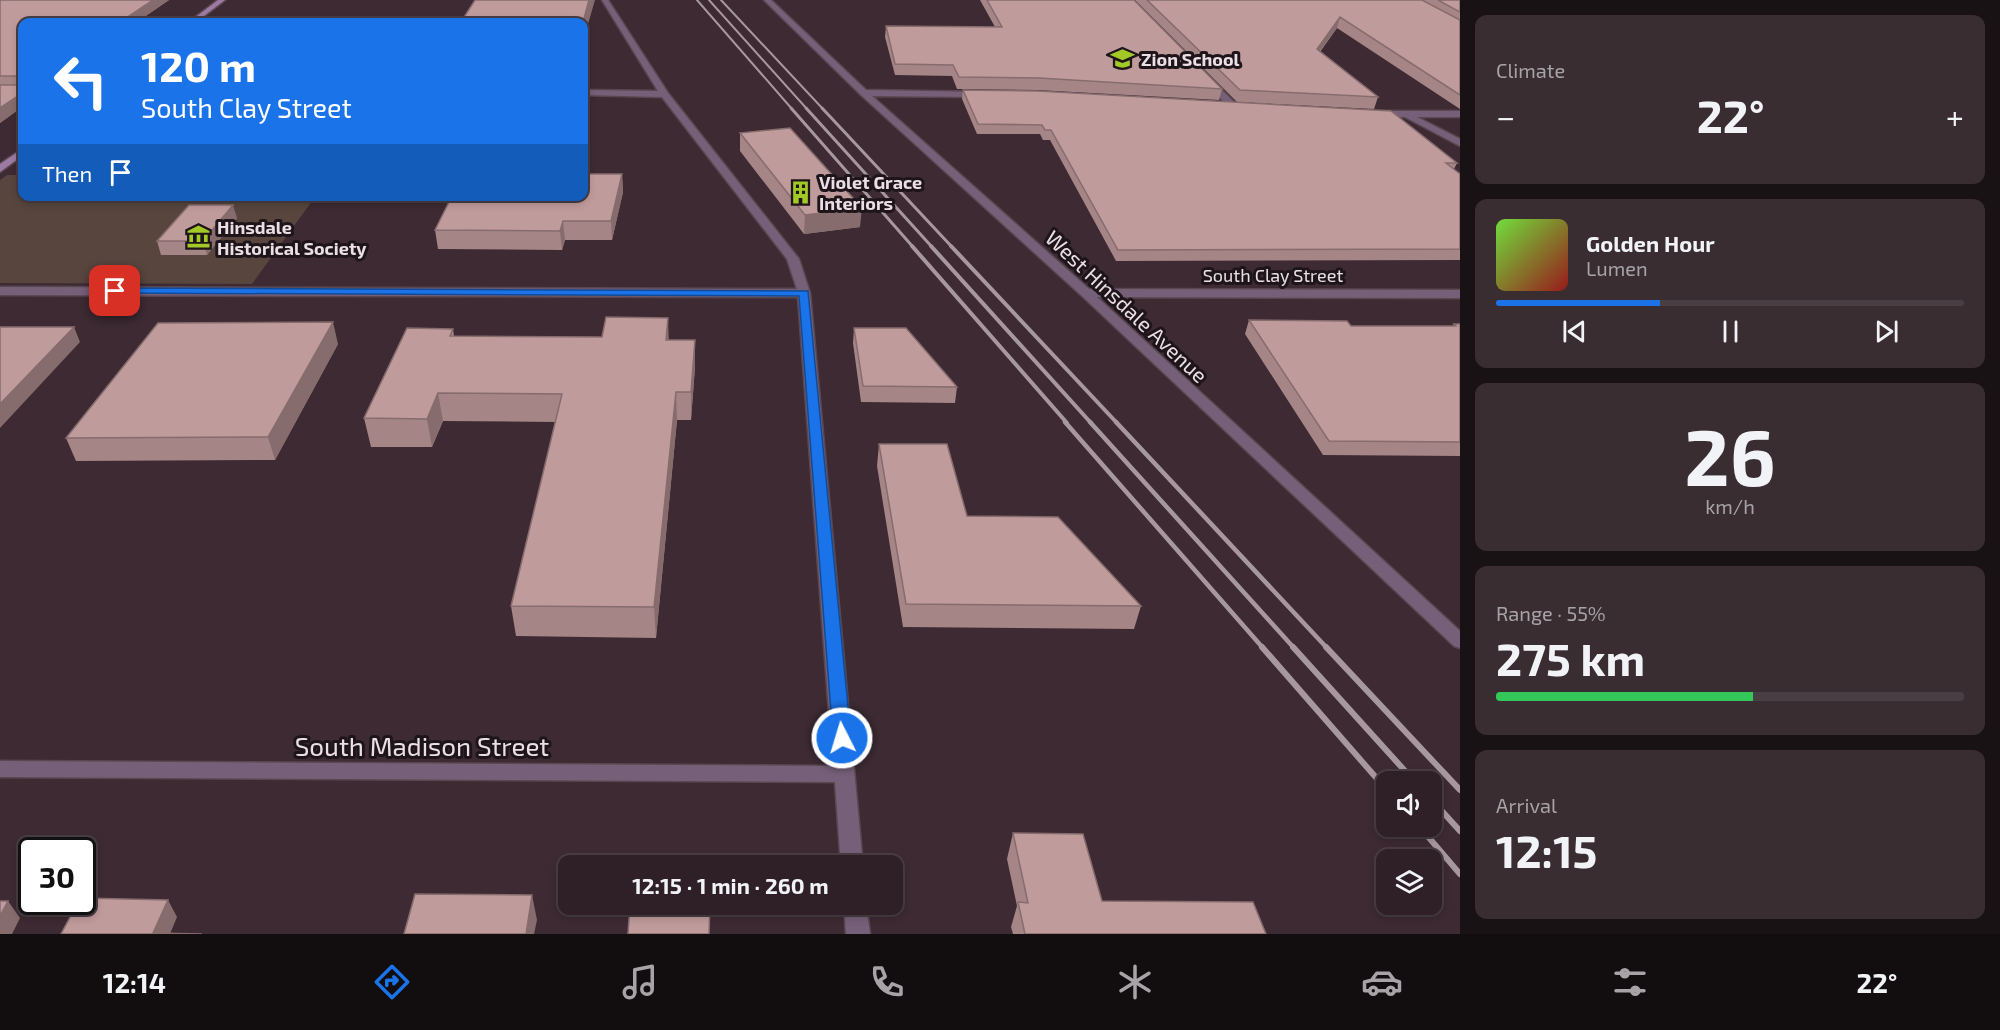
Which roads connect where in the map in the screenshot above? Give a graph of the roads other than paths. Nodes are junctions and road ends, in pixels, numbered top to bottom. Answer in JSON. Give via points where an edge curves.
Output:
{"nodes":[{"id":1,"x":222,"y":0,"type":"edge"},
{"id":2,"x":605,"y":0,"type":"edge"},
{"id":3,"x":767,"y":0,"type":"edge"},
{"id":4,"x":197,"y":18,"type":"edge"},
{"id":5,"x":1200,"y":72,"type":"edge"},
{"id":6,"x":588,"y":93,"type":"edge"},
{"id":7,"x":864,"y":93,"type":"junction"},
{"id":8,"x":664,"y":94,"type":"junction"},
{"id":9,"x":995,"y":94,"type":"edge"},
{"id":10,"x":1216,"y":106,"type":"edge"},
{"id":11,"x":1234,"y":107,"type":"junction"},
{"id":12,"x":1246,"y":108,"type":"edge"},
{"id":13,"x":1362,"y":114,"type":"edge"},
{"id":14,"x":1460,"y":114,"type":"edge"},
{"id":15,"x":1409,"y":116,"type":"junction"},
{"id":16,"x":1460,"y":143,"type":"edge"},
{"id":17,"x":18,"y":155,"type":"edge"},
{"id":18,"x":0,"y":169,"type":"edge"},
{"id":19,"x":0,"y":291,"type":"edge"},
{"id":20,"x":804,"y":293,"type":"junction"},
{"id":21,"x":1086,"y":293,"type":"junction"},
{"id":22,"x":1460,"y":294,"type":"edge"},
{"id":23,"x":1460,"y":641,"type":"edge"},
{"id":24,"x":0,"y":770,"type":"edge"},
{"id":25,"x":844,"y":774,"type":"junction"},
{"id":26,"x":851,"y":855,"type":"edge"},
{"id":27,"x":856,"y":915,"type":"edge"},
{"id":28,"x":858,"y":934,"type":"edge"}],
"edges":[{"from":1,"to":4,"type":"main road"},
{"from":2,"to":8,"type":"street"},
{"from":3,"to":7,"type":"street","name":"West Hinsdale Avenue"},
{"from":5,"to":11,"type":"street"},
{"from":6,"to":8,"type":"street"},
{"from":7,"to":9,"type":"street"},
{"from":7,"to":21,"type":"street","name":"West Hinsdale Avenue"},
{"from":8,"to":20,"type":"street","via":[[793,259]]},
{"from":10,"to":11,"type":"street"},
{"from":11,"to":12,"type":"street"},
{"from":13,"to":15,"type":"street"},
{"from":14,"to":15,"type":"street"},
{"from":15,"to":16,"type":"street"},
{"from":17,"to":18,"type":"main road"},
{"from":19,"to":20,"type":"street"},
{"from":20,"to":25,"type":"street"},
{"from":21,"to":22,"type":"street","name":"South Clay Street"},
{"from":21,"to":23,"type":"street","name":"West Hinsdale Avenue"},
{"from":24,"to":25,"type":"street","name":"South Madison Street"},
{"from":25,"to":26,"type":"street"},
{"from":27,"to":28,"type":"street"}]}
